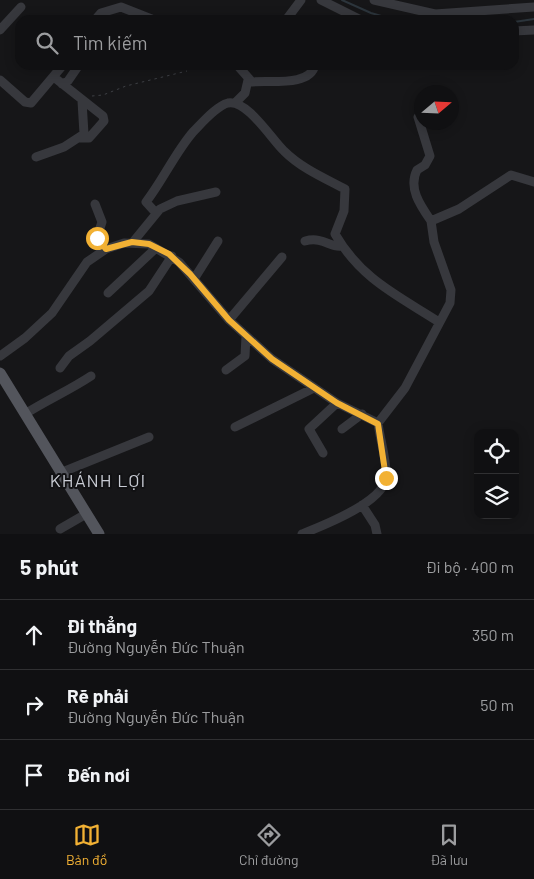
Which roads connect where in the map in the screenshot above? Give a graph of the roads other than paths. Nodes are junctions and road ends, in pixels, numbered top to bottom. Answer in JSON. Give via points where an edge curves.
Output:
{"nodes":[{"id":1,"x":301,"y":0,"type":"edge"},
{"id":2,"x":321,"y":0,"type":"edge"},
{"id":3,"x":374,"y":0,"type":"edge"},
{"id":4,"x":21,"y":6,"type":"dead end"},
{"id":5,"x":534,"y":7,"type":"edge"},
{"id":6,"x":99,"y":15,"type":"edge"},
{"id":7,"x":141,"y":15,"type":"edge"},
{"id":8,"x":290,"y":15,"type":"edge"},
{"id":9,"x":345,"y":15,"type":"edge"},
{"id":10,"x":0,"y":30,"type":"edge"},
{"id":11,"x":534,"y":30,"type":"edge"},
{"id":12,"x":519,"y":31,"type":"edge"},
{"id":13,"x":62,"y":70,"type":"edge"},
{"id":14,"x":76,"y":70,"type":"edge"},
{"id":15,"x":241,"y":70,"type":"edge"},
{"id":16,"x":314,"y":70,"type":"edge"},
{"id":17,"x":0,"y":80,"type":"edge"},
{"id":18,"x":248,"y":80,"type":"junction"},
{"id":19,"x":58,"y":81,"type":"junction"},
{"id":20,"x":79,"y":98,"type":"junction"},
{"id":21,"x":235,"y":103,"type":"junction"},
{"id":22,"x":422,"y":130,"type":"edge"},
{"id":23,"x":80,"y":138,"type":"junction"},
{"id":24,"x":36,"y":157,"type":"dead end"},
{"id":25,"x":534,"y":182,"type":"edge"},
{"id":26,"x":216,"y":192,"type":"dead end"},
{"id":27,"x":95,"y":204,"type":"dead end"},
{"id":28,"x":156,"y":213,"type":"junction"},
{"id":29,"x":431,"y":221,"type":"junction"},
{"id":30,"x":218,"y":241,"type":"dead end"},
{"id":31,"x":305,"y":241,"type":"dead end"},
{"id":32,"x":132,"y":242,"type":"junction"},
{"id":33,"x":342,"y":246,"type":"junction"},
{"id":34,"x":156,"y":248,"type":"junction"},
{"id":35,"x":106,"y":249,"type":"junction"},
{"id":36,"x":172,"y":256,"type":"junction"},
{"id":37,"x":282,"y":257,"type":"dead end"},
{"id":38,"x":194,"y":279,"type":"junction"},
{"id":39,"x":108,"y":293,"type":"dead end"},
{"id":40,"x":229,"y":320,"type":"junction"},
{"id":41,"x":438,"y":322,"type":"junction"},
{"id":42,"x":246,"y":336,"type":"junction"},
{"id":43,"x":0,"y":356,"type":"edge"},
{"id":44,"x":60,"y":368,"type":"dead end"},
{"id":45,"x":226,"y":370,"type":"dead end"},
{"id":46,"x":0,"y":373,"type":"edge"},
{"id":47,"x":91,"y":376,"type":"dead end"},
{"id":48,"x":314,"y":388,"type":"junction"},
{"id":49,"x":337,"y":403,"type":"junction"},
{"id":50,"x":25,"y":414,"type":"junction"},
{"id":51,"x":362,"y":414,"type":"junction"},
{"id":52,"x":378,"y":424,"type":"junction"},
{"id":53,"x":235,"y":427,"type":"dead end"},
{"id":54,"x":342,"y":429,"type":"dead end"},
{"id":55,"x":149,"y":437,"type":"dead end"},
{"id":56,"x":323,"y":454,"type":"dead end"},
{"id":57,"x":60,"y":473,"type":"junction"},
{"id":58,"x":362,"y":505,"type":"junction"},
{"id":59,"x":86,"y":514,"type":"junction"},
{"id":60,"x":60,"y":529,"type":"dead end"},
{"id":61,"x":99,"y":534,"type":"edge"},
{"id":62,"x":302,"y":534,"type":"edge"},
{"id":63,"x":377,"y":534,"type":"edge"}],
"edges":[{"from":1,"to":8,"type":"street"},
{"from":2,"to":9,"type":"street"},
{"from":3,"to":5,"type":"street","via":[[435,14]]},
{"from":4,"to":10,"type":"street"},
{"from":6,"to":7,"type":"street","via":[[121,7]]},
{"from":11,"to":12,"type":"street"},
{"from":13,"to":19,"type":"street"},
{"from":14,"to":19,"type":"street","via":[[68,81]]},
{"from":15,"to":18,"type":"street"},
{"from":16,"to":18,"type":"street","via":[[308,77],[292,80]]},
{"from":17,"to":19,"type":"street","via":[[31,103]]},
{"from":18,"to":21,"type":"street","via":[[245,93]]},
{"from":19,"to":20,"type":"street"},
{"from":20,"to":23,"type":"street","via":[[84,134]]},
{"from":20,"to":23,"type":"street","via":[[103,116],[104,121],[89,138]]},
{"from":21,"to":28,"type":"street","via":[[220,107],[193,133],[146,202]]},
{"from":21,"to":33,"type":"street","via":[[264,126],[283,151],[345,189],[344,212],[335,234]]},
{"from":22,"to":29,"type":"street","via":[[430,156],[417,170],[412,184]]},
{"from":23,"to":24,"type":"street"},
{"from":25,"to":29,"type":"street","via":[[511,175],[459,209]]},
{"from":26,"to":28,"type":"street","via":[[177,201]]},
{"from":27,"to":35,"type":"street","via":[[102,222],[97,237]]},
{"from":28,"to":32,"type":"street"},
{"from":29,"to":41,"type":"street","via":[[434,242],[452,296]]},
{"from":30,"to":38,"type":"street"},
{"from":31,"to":33,"type":"street","via":[[318,239]]},
{"from":32,"to":34,"type":"street"},
{"from":32,"to":35,"type":"street"},
{"from":33,"to":41,"type":"street","via":[[377,284]]},
{"from":34,"to":36,"type":"street"},
{"from":34,"to":39,"type":"street"},
{"from":35,"to":43,"type":"street","via":[[87,262],[52,313]]},
{"from":36,"to":38,"type":"street"},
{"from":36,"to":44,"type":"street","via":[[149,291],[69,356]]},
{"from":37,"to":40,"type":"street"},
{"from":38,"to":40,"type":"street"},
{"from":40,"to":42,"type":"street"},
{"from":41,"to":52,"type":"street","via":[[405,388]]},
{"from":42,"to":45,"type":"street","via":[[245,356]]},
{"from":42,"to":48,"type":"street"},
{"from":46,"to":50,"type":"main road"},
{"from":47,"to":50,"type":"street"},
{"from":48,"to":49,"type":"street"},
{"from":48,"to":53,"type":"street"},
{"from":49,"to":51,"type":"street"},
{"from":49,"to":56,"type":"street","via":[[309,429]]},
{"from":50,"to":57,"type":"main road"},
{"from":51,"to":52,"type":"street"},
{"from":51,"to":54,"type":"street"},
{"from":52,"to":58,"type":"street","via":[[386,478],[384,486]]},
{"from":55,"to":57,"type":"street"},
{"from":57,"to":59,"type":"main road"},
{"from":58,"to":62,"type":"street","via":[[340,519]]},
{"from":58,"to":63,"type":"street"},
{"from":59,"to":60,"type":"street"},
{"from":59,"to":61,"type":"main road"}]}
